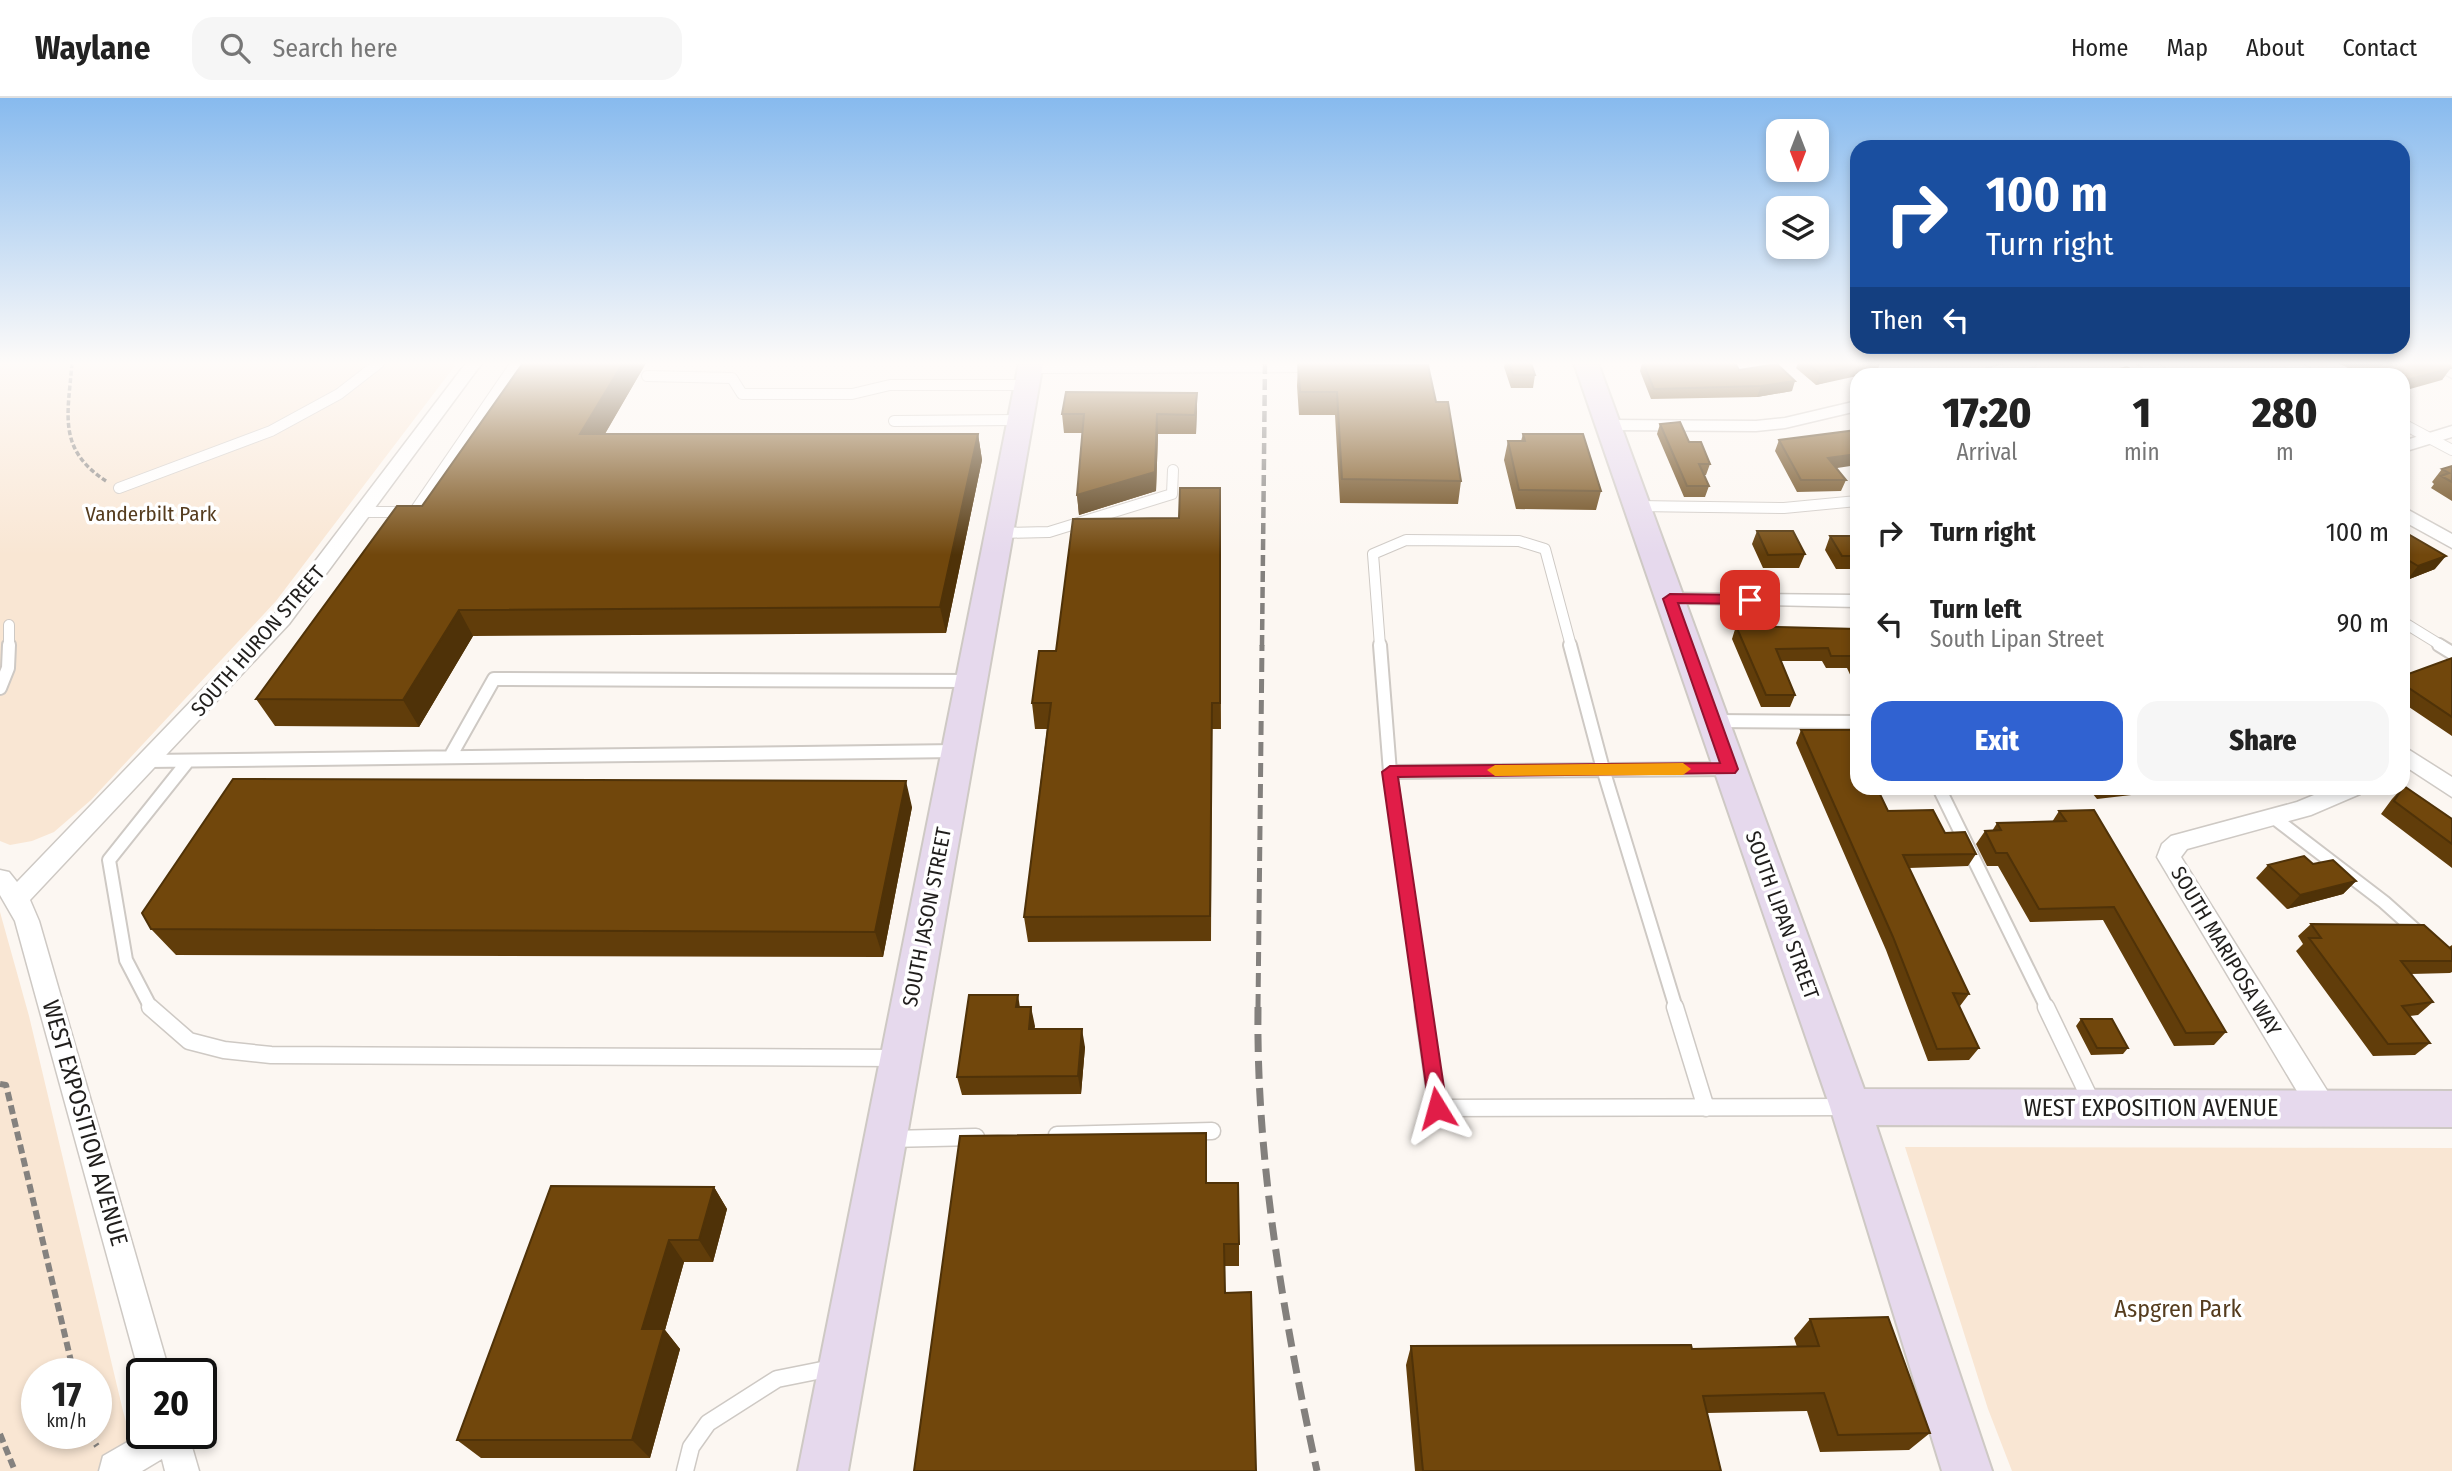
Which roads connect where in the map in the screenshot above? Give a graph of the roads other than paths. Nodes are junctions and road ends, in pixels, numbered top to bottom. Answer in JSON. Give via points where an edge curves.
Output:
{"nodes":[{"id":1,"x":278,"y":427,"type":"edge"},
{"id":2,"x":427,"y":427,"type":"edge"},
{"id":3,"x":472,"y":427,"type":"edge"},
{"id":4,"x":1019,"y":427,"type":"edge"},
{"id":5,"x":1609,"y":427,"type":"edge"},
{"id":6,"x":2410,"y":428,"type":"edge"},
{"id":7,"x":2452,"y":431,"type":"edge"},
{"id":8,"x":2430,"y":438,"type":"junction"},
{"id":9,"x":2410,"y":445,"type":"edge"},
{"id":10,"x":2452,"y":450,"type":"edge"},
{"id":11,"x":1173,"y":470,"type":"dead end"},
{"id":12,"x":119,"y":488,"type":"dead end"},
{"id":13,"x":1850,"y":502,"type":"edge"},
{"id":14,"x":1637,"y":506,"type":"junction"},
{"id":15,"x":365,"y":512,"type":"junction"},
{"id":16,"x":2410,"y":517,"type":"edge"},
{"id":17,"x":999,"y":533,"type":"junction"},
{"id":18,"x":2452,"y":542,"type":"edge"},
{"id":19,"x":1670,"y":599,"type":"junction"},
{"id":20,"x":1850,"y":601,"type":"edge"},
{"id":21,"x":9,"y":625,"type":"dead end"},
{"id":22,"x":2410,"y":626,"type":"edge"},
{"id":23,"x":2452,"y":653,"type":"edge"},
{"id":24,"x":971,"y":681,"type":"junction"},
{"id":25,"x":0,"y":688,"type":"edge"},
{"id":26,"x":1713,"y":720,"type":"junction"},
{"id":27,"x":1850,"y":722,"type":"edge"},
{"id":28,"x":958,"y":751,"type":"junction"},
{"id":29,"x":450,"y":757,"type":"junction"},
{"id":30,"x":148,"y":761,"type":"junction"},
{"id":31,"x":188,"y":761,"type":"junction"},
{"id":32,"x":2410,"y":763,"type":"edge"},
{"id":33,"x":1603,"y":769,"type":"junction"},
{"id":34,"x":1730,"y":769,"type":"junction"},
{"id":35,"x":1390,"y":772,"type":"junction"},
{"id":36,"x":2452,"y":789,"type":"edge"},
{"id":37,"x":1942,"y":795,"type":"edge"},
{"id":38,"x":2333,"y":795,"type":"edge"},
{"id":39,"x":2273,"y":817,"type":"junction"},
{"id":40,"x":8,"y":888,"type":"edge"},
{"id":41,"x":2436,"y":949,"type":"edge"},
{"id":42,"x":901,"y":1058,"type":"junction"},
{"id":43,"x":1850,"y":1107,"type":"junction"},
{"id":44,"x":1706,"y":1108,"type":"junction"},
{"id":45,"x":2094,"y":1108,"type":"junction"},
{"id":46,"x":2323,"y":1109,"type":"junction"},
{"id":47,"x":2452,"y":1109,"type":"edge"},
{"id":48,"x":1212,"y":1131,"type":"dead end"},
{"id":49,"x":1035,"y":1135,"type":"edge"},
{"id":50,"x":994,"y":1136,"type":"edge"},
{"id":51,"x":886,"y":1139,"type":"junction"},
{"id":52,"x":151,"y":1358,"type":"edge"},
{"id":53,"x":843,"y":1366,"type":"junction"},
{"id":54,"x":146,"y":1449,"type":"edge"},
{"id":55,"x":175,"y":1449,"type":"edge"},
{"id":56,"x":115,"y":1468,"type":"dead end"},
{"id":57,"x":182,"y":1471,"type":"edge"},
{"id":58,"x":685,"y":1471,"type":"edge"},
{"id":59,"x":823,"y":1471,"type":"edge"},
{"id":60,"x":1967,"y":1471,"type":"edge"}],
"edges":[{"from":1,"to":12,"type":"lane","via":[[210,457]]},
{"from":2,"to":15,"type":"street","name":"SOUTH HURON STREET"},
{"from":3,"to":15,"type":"lane","via":[[414,512]]},
{"from":4,"to":17,"type":"street","name":"SOUTH JASON STREET"},
{"from":5,"to":14,"type":"street","name":"SOUTH LIPAN STREET"},
{"from":6,"to":8,"type":"lane"},
{"from":7,"to":8,"type":"street"},
{"from":8,"to":9,"type":"street"},
{"from":8,"to":10,"type":"lane"},
{"from":11,"to":17,"type":"lane","via":[[1172,494],[1048,532]]},
{"from":13,"to":14,"type":"lane","via":[[1784,508]]},
{"from":14,"to":19,"type":"street","name":"SOUTH LIPAN STREET"},
{"from":15,"to":30,"type":"street","name":"SOUTH HURON STREET","via":[[268,635]]},
{"from":16,"to":18,"type":"street"},
{"from":17,"to":24,"type":"street","name":"SOUTH JASON STREET"},
{"from":19,"to":20,"type":"street"},
{"from":19,"to":26,"type":"street","name":"SOUTH LIPAN STREET"},
{"from":21,"to":25,"type":"lane","via":[[8,668]]},
{"from":22,"to":23,"type":"lane"},
{"from":24,"to":28,"type":"street","name":"SOUTH JASON STREET"},
{"from":24,"to":29,"type":"lane","via":[[494,679]]},
{"from":26,"to":27,"type":"lane"},
{"from":26,"to":34,"type":"street","name":"SOUTH LIPAN STREET"},
{"from":28,"to":29,"type":"lane"},
{"from":28,"to":42,"type":"street","name":"SOUTH JASON STREET"},
{"from":29,"to":31,"type":"lane"},
{"from":30,"to":31,"type":"lane"},
{"from":30,"to":40,"type":"street","name":"SOUTH HURON STREET"},
{"from":31,"to":42,"type":"lane","via":[[109,860],[126,960],[152,1011],[189,1041],[271,1055]]},
{"from":32,"to":36,"type":"street"},
{"from":33,"to":34,"type":"lane"},
{"from":33,"to":35,"type":"lane"},
{"from":33,"to":35,"type":"lane","via":[[1545,549],[1519,541],[1406,540],[1373,554]]},
{"from":33,"to":44,"type":"lane"},
{"from":34,"to":43,"type":"street","name":"SOUTH LIPAN STREET"},
{"from":35,"to":44,"type":"lane","via":[[1437,1108]]},
{"from":37,"to":45,"type":"lane"},
{"from":38,"to":39,"type":"street","name":"SOUTH MARIPOSA WAY"},
{"from":39,"to":41,"type":"lane","via":[[2384,902]]},
{"from":39,"to":46,"type":"street","name":"SOUTH MARIPOSA WAY","via":[[2179,842],[2169,857]]},
{"from":40,"to":52,"type":"street","name":"WEST EXPOSITION AVENUE","via":[[39,959]]},
{"from":42,"to":51,"type":"street","name":"SOUTH JASON STREET"},
{"from":43,"to":44,"type":"lane"},
{"from":43,"to":45,"type":"street","name":"WEST EXPOSITION AVENUE"},
{"from":43,"to":60,"type":"street","name":"SOUTH LIPAN STREET"},
{"from":45,"to":46,"type":"street","name":"WEST EXPOSITION AVENUE"},
{"from":46,"to":47,"type":"street","name":"WEST EXPOSITION AVENUE"},
{"from":48,"to":49,"type":"lane"},
{"from":50,"to":51,"type":"lane"},
{"from":51,"to":53,"type":"street","name":"SOUTH JASON STREET"},
{"from":53,"to":58,"type":"lane","via":[[776,1379],[708,1423],[691,1447]]},
{"from":53,"to":59,"type":"street","name":"SOUTH JASON STREET"},
{"from":54,"to":56,"type":"street"},
{"from":55,"to":57,"type":"street"}]}
